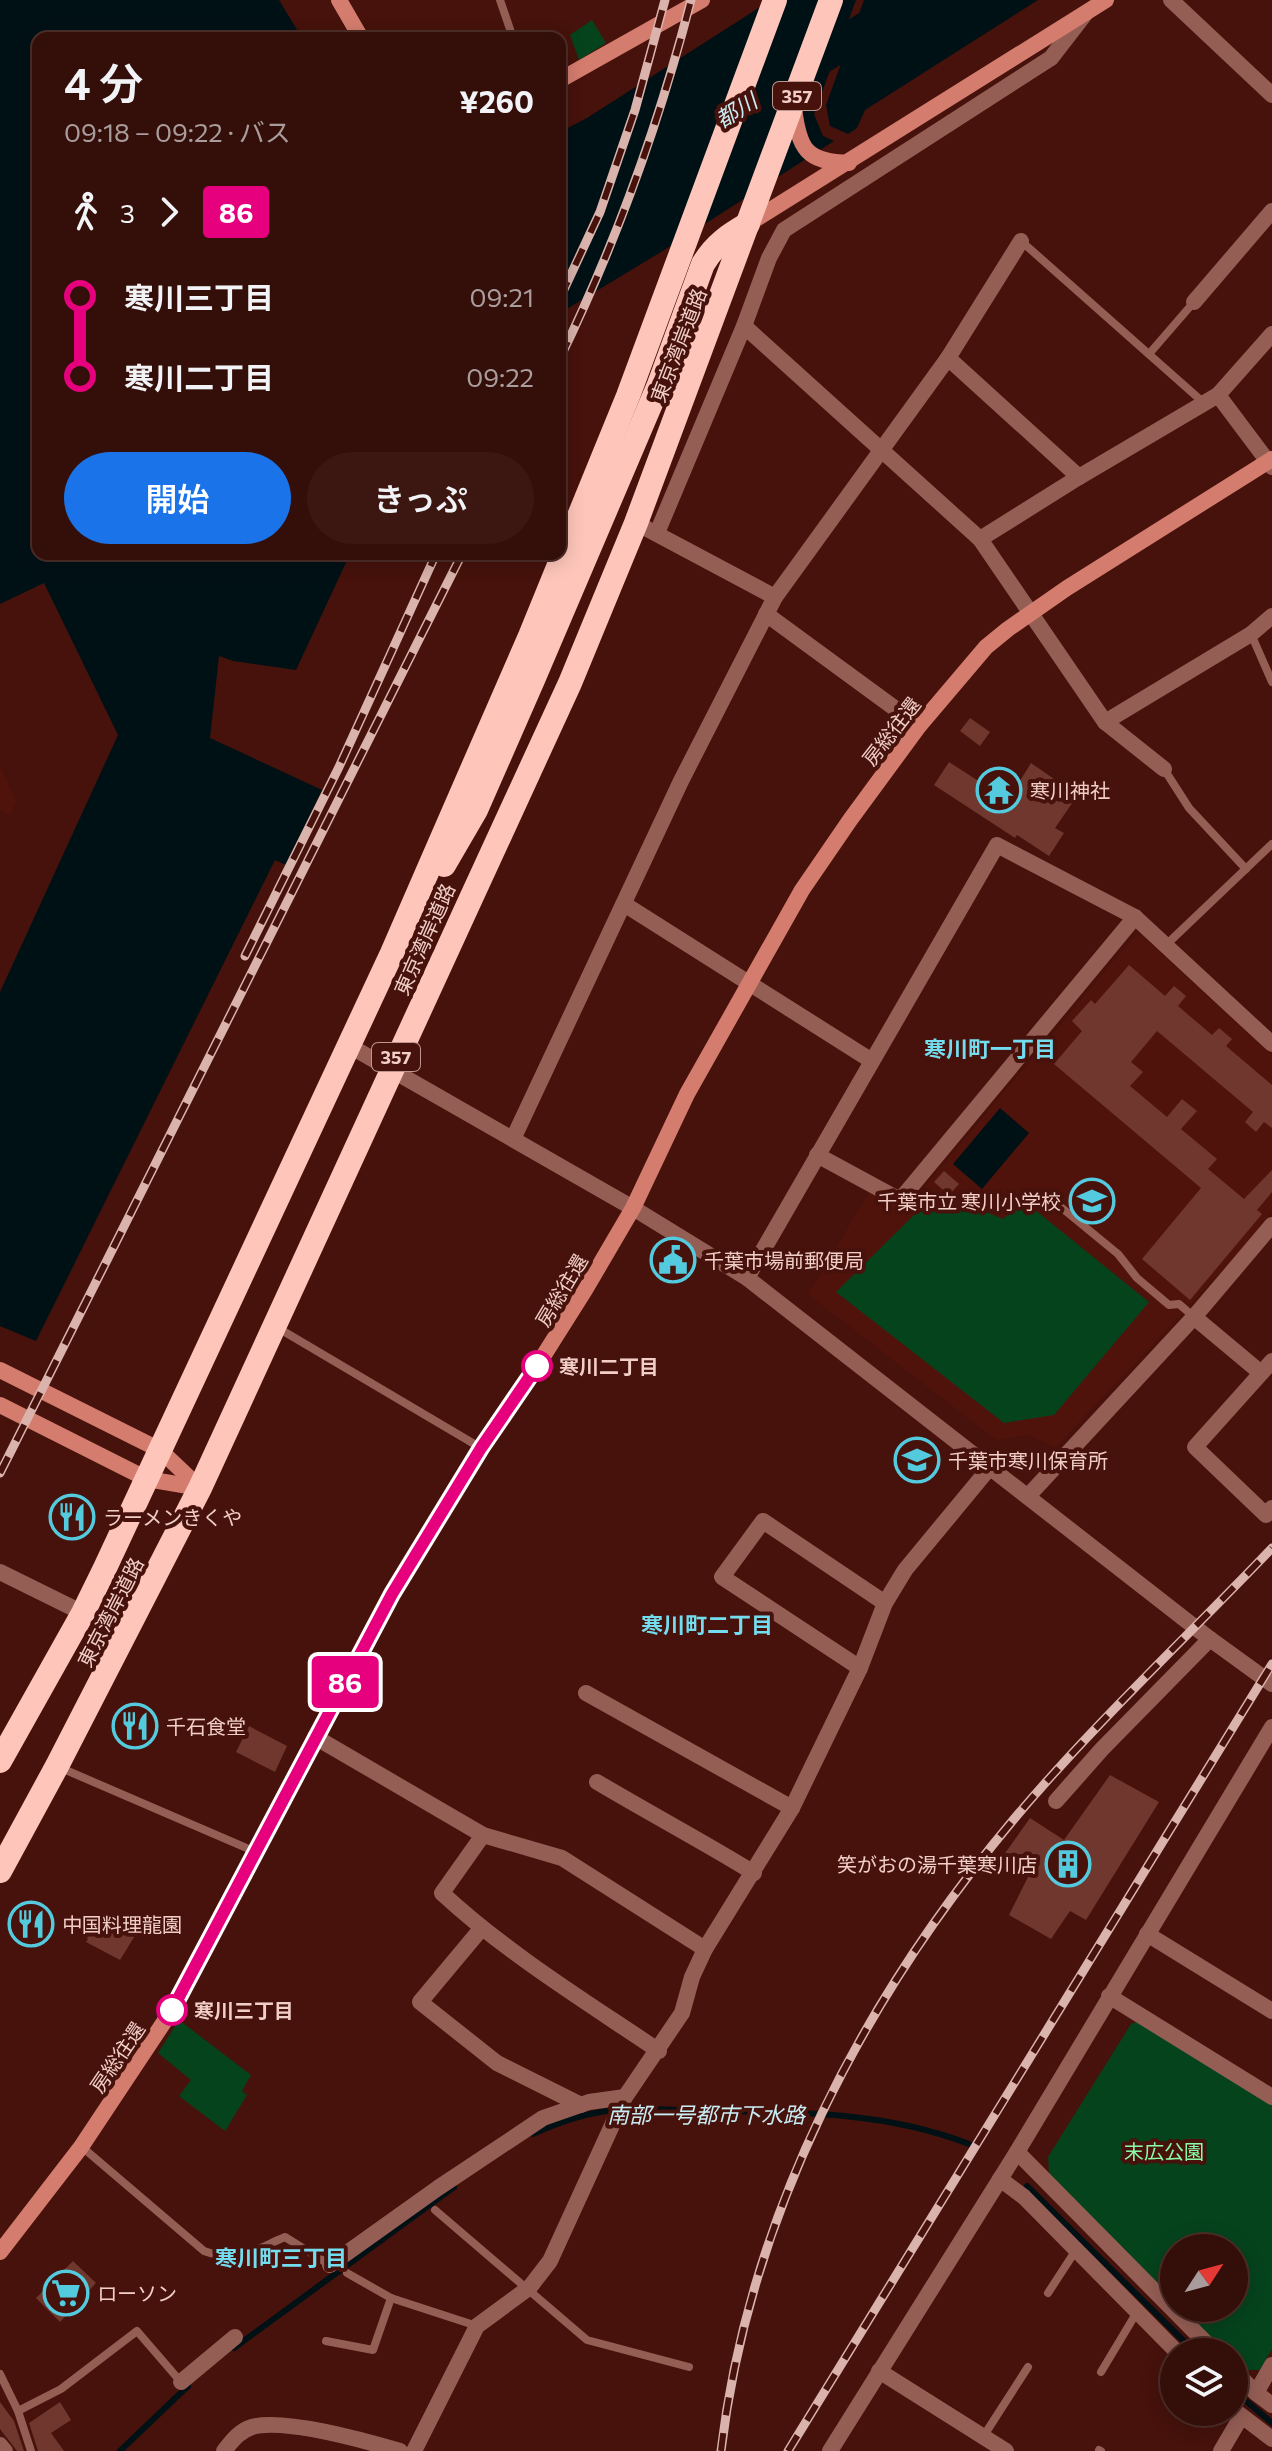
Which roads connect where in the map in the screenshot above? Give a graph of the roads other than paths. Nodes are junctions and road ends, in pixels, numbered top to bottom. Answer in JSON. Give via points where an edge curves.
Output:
{"nodes":[{"id":1,"x":339,"y":0,"type":"edge"},
{"id":2,"x":500,"y":0,"type":"edge"},
{"id":3,"x":702,"y":0,"type":"edge"},
{"id":4,"x":775,"y":0,"type":"edge"},
{"id":5,"x":831,"y":0,"type":"edge"},
{"id":6,"x":1106,"y":0,"type":"edge"},
{"id":7,"x":1171,"y":0,"type":"edge"},
{"id":8,"x":1086,"y":13,"type":"junction"},
{"id":9,"x":358,"y":32,"type":"edge"},
{"id":10,"x":511,"y":32,"type":"edge"},
{"id":11,"x":566,"y":77,"type":"edge"},
{"id":12,"x":1272,"y":95,"type":"edge"},
{"id":13,"x":793,"y":107,"type":"junction"},
{"id":14,"x":849,"y":163,"type":"junction"},
{"id":15,"x":1272,"y":211,"type":"edge"},
{"id":16,"x":748,"y":224,"type":"junction"},
{"id":17,"x":1021,"y":241,"type":"joint"},
{"id":18,"x":1194,"y":302,"type":"joint"},
{"id":19,"x":744,"y":326,"type":"junction"},
{"id":20,"x":1272,"y":334,"type":"edge"},
{"id":21,"x":1149,"y":354,"type":"junction"},
{"id":22,"x":948,"y":358,"type":"junction"},
{"id":23,"x":1211,"y":399,"type":"junction"},
{"id":24,"x":881,"y":449,"type":"junction"},
{"id":25,"x":1271,"y":462,"type":"edge"},
{"id":26,"x":1079,"y":477,"type":"junction"},
{"id":27,"x":647,"y":528,"type":"junction"},
{"id":28,"x":980,"y":539,"type":"junction"},
{"id":29,"x":566,"y":548,"type":"edge"},
{"id":30,"x":561,"y":560,"type":"edge"},
{"id":31,"x":775,"y":597,"type":"junction"},
{"id":32,"x":766,"y":614,"type":"junction"},
{"id":33,"x":1030,"y":614,"type":"junction"},
{"id":34,"x":1272,"y":616,"type":"edge"},
{"id":35,"x":1251,"y":634,"type":"junction"},
{"id":36,"x":1272,"y":682,"type":"edge"},
{"id":37,"x":1105,"y":722,"type":"junction"},
{"id":38,"x":919,"y":726,"type":"junction"},
{"id":39,"x":1164,"y":769,"type":"joint"},
{"id":40,"x":1272,"y":844,"type":"edge"},
{"id":41,"x":1246,"y":869,"type":"junction"},
{"id":42,"x":624,"y":904,"type":"junction"},
{"id":43,"x":1135,"y":917,"type":"junction"},
{"id":44,"x":1167,"y":944,"type":"junction"},
{"id":45,"x":392,"y":953,"type":"junction"},
{"id":46,"x":749,"y":982,"type":"junction"},
{"id":47,"x":1270,"y":1039,"type":"edge"},
{"id":48,"x":348,"y":1045,"type":"junction"},
{"id":49,"x":872,"y":1061,"type":"junction"},
{"id":50,"x":390,"y":1069,"type":"junction"},
{"id":51,"x":513,"y":1139,"type":"junction"},
{"id":52,"x":817,"y":1155,"type":"junction"},
{"id":53,"x":1051,"y":1199,"type":"dead end"},
{"id":54,"x":633,"y":1208,"type":"junction"},
{"id":55,"x":1272,"y":1225,"type":"edge"},
{"id":56,"x":747,"y":1278,"type":"junction"},
{"id":57,"x":1194,"y":1317,"type":"junction"},
{"id":58,"x":274,"y":1326,"type":"junction"},
{"id":59,"x":1266,"y":1367,"type":"edge"},
{"id":60,"x":0,"y":1370,"type":"edge"},
{"id":61,"x":0,"y":1405,"type":"edge"},
{"id":62,"x":481,"y":1448,"type":"junction"},
{"id":63,"x":160,"y":1450,"type":"junction"},
{"id":64,"x":991,"y":1466,"type":"junction"},
{"id":65,"x":147,"y":1479,"type":"junction"},
{"id":66,"x":200,"y":1488,"type":"junction"},
{"id":67,"x":1029,"y":1495,"type":"junction"},
{"id":68,"x":1272,"y":1508,"type":"edge"},
{"id":69,"x":0,"y":1572,"type":"edge"},
{"id":70,"x":885,"y":1603,"type":"junction"},
{"id":71,"x":83,"y":1613,"type":"junction"},
{"id":72,"x":1210,"y":1639,"type":"junction"},
{"id":73,"x":860,"y":1668,"type":"junction"},
{"id":74,"x":1272,"y":1684,"type":"edge"},
{"id":75,"x":586,"y":1693,"type":"dead end"},
{"id":76,"x":1272,"y":1727,"type":"edge"},
{"id":77,"x":315,"y":1737,"type":"junction"},
{"id":78,"x":0,"y":1761,"type":"edge"},
{"id":79,"x":57,"y":1766,"type":"junction"},
{"id":80,"x":597,"y":1782,"type":"dead end"},
{"id":81,"x":1056,"y":1801,"type":"dead end"},
{"id":82,"x":792,"y":1808,"type":"junction"},
{"id":83,"x":483,"y":1835,"type":"junction"},
{"id":84,"x":256,"y":1852,"type":"junction"},
{"id":85,"x":0,"y":1871,"type":"edge"},
{"id":86,"x":754,"y":1873,"type":"junction"},
{"id":87,"x":481,"y":1929,"type":"junction"},
{"id":88,"x":1147,"y":1934,"type":"junction"},
{"id":89,"x":705,"y":1949,"type":"junction"},
{"id":90,"x":1109,"y":1996,"type":"junction"},
{"id":91,"x":1272,"y":2011,"type":"edge"},
{"id":92,"x":659,"y":2051,"type":"junction"},
{"id":93,"x":1272,"y":2097,"type":"edge"},
{"id":94,"x":581,"y":2105,"type":"junction"},
{"id":95,"x":621,"y":2106,"type":"junction"},
{"id":96,"x":81,"y":2147,"type":"junction"},
{"id":97,"x":1017,"y":2152,"type":"junction"},
{"id":98,"x":1000,"y":2179,"type":"junction"},
{"id":99,"x":435,"y":2210,"type":"dead end"},
{"id":100,"x":1076,"y":2250,"type":"junction"},
{"id":101,"x":0,"y":2252,"type":"edge"},
{"id":102,"x":330,"y":2265,"type":"joint"},
{"id":103,"x":347,"y":2273,"type":"dead end"},
{"id":104,"x":527,"y":2289,"type":"junction"},
{"id":105,"x":1048,"y":2293,"type":"dead end"},
{"id":106,"x":391,"y":2298,"type":"junction"},
{"id":107,"x":1137,"y":2312,"type":"junction"},
{"id":108,"x":477,"y":2326,"type":"junction"},
{"id":109,"x":235,"y":2337,"type":"dead end"},
{"id":110,"x":1163,"y":2338,"type":"edge"},
{"id":111,"x":1201,"y":2338,"type":"edge"},
{"id":112,"x":326,"y":2341,"type":"dead end"},
{"id":113,"x":1272,"y":2365,"type":"edge"},
{"id":114,"x":689,"y":2367,"type":"dead end"},
{"id":115,"x":1028,"y":2367,"type":"dead end"},
{"id":116,"x":879,"y":2371,"type":"junction"},
{"id":117,"x":1101,"y":2372,"type":"dead end"},
{"id":118,"x":0,"y":2374,"type":"edge"},
{"id":119,"x":181,"y":2382,"type":"joint"},
{"id":120,"x":1248,"y":2385,"type":"edge"},
{"id":121,"x":1256,"y":2393,"type":"junction"},
{"id":122,"x":1272,"y":2405,"type":"edge"},
{"id":123,"x":18,"y":2411,"type":"junction"},
{"id":124,"x":1248,"y":2421,"type":"edge"},
{"id":125,"x":1232,"y":2426,"type":"edge"},
{"id":126,"x":983,"y":2437,"type":"junction"},
{"id":127,"x":1272,"y":2439,"type":"edge"},
{"id":128,"x":0,"y":2445,"type":"edge"},
{"id":129,"x":5,"y":2451,"type":"edge"},
{"id":130,"x":31,"y":2451,"type":"edge"},
{"id":131,"x":224,"y":2451,"type":"edge"},
{"id":132,"x":400,"y":2451,"type":"edge"},
{"id":133,"x":414,"y":2451,"type":"edge"},
{"id":134,"x":830,"y":2451,"type":"edge"},
{"id":135,"x":1006,"y":2451,"type":"edge"},
{"id":136,"x":1221,"y":2451,"type":"edge"}],
"edges":[{"from":1,"to":9,"type":"street"},
{"from":2,"to":10,"type":"lane"},
{"from":3,"to":11,"type":"street"},
{"from":4,"to":29,"type":"highway","name":"東京湾岸道路","number":"357"},
{"from":5,"to":13,"type":"highway","name":"東京湾岸道路","number":"357"},
{"from":6,"to":8,"type":"street"},
{"from":7,"to":12,"type":"street"},
{"from":8,"to":14,"type":"street"},
{"from":8,"to":19,"type":"street","via":[[1051,58],[784,230]]},
{"from":13,"to":14,"type":"street","via":[[806,151],[830,162]]},
{"from":13,"to":16,"type":"highway","name":"東京湾岸道路","number":"357"},
{"from":14,"to":16,"type":"street"},
{"from":15,"to":18,"type":"street"},
{"from":16,"to":27,"type":"highway","name":"東京湾岸道路","number":"357"},
{"from":16,"to":45,"type":"highway","via":[[725,237],[703,264],[658,387],[476,810]]},
{"from":17,"to":21,"type":"lane"},
{"from":17,"to":22,"type":"street"},
{"from":18,"to":21,"type":"lane"},
{"from":19,"to":24,"type":"street"},
{"from":19,"to":27,"type":"street"},
{"from":20,"to":23,"type":"street"},
{"from":21,"to":23,"type":"lane"},
{"from":22,"to":24,"type":"street"},
{"from":22,"to":26,"type":"street"},
{"from":23,"to":25,"type":"street"},
{"from":23,"to":26,"type":"street"},
{"from":24,"to":28,"type":"street"},
{"from":24,"to":31,"type":"street"},
{"from":25,"to":33,"type":"street","name":"房総往還"},
{"from":26,"to":28,"type":"street"},
{"from":27,"to":31,"type":"street"},
{"from":27,"to":50,"type":"highway","name":"東京湾岸道路","number":"357"},
{"from":28,"to":33,"type":"street"},
{"from":30,"to":45,"type":"highway","name":"東京湾岸道路","number":"357"},
{"from":31,"to":32,"type":"street"},
{"from":32,"to":38,"type":"street"},
{"from":32,"to":42,"type":"street"},
{"from":33,"to":37,"type":"street"},
{"from":33,"to":38,"type":"street","name":"房総往還","via":[[986,647]]},
{"from":34,"to":35,"type":"street"},
{"from":35,"to":36,"type":"lane"},
{"from":35,"to":37,"type":"street"},
{"from":37,"to":39,"type":"street"},
{"from":38,"to":46,"type":"street","name":"房総往還","via":[[802,890]]},
{"from":39,"to":41,"type":"lane","via":[[1189,808]]},
{"from":40,"to":41,"type":"lane"},
{"from":41,"to":44,"type":"lane"},
{"from":42,"to":46,"type":"street"},
{"from":42,"to":51,"type":"street"},
{"from":43,"to":44,"type":"street"},
{"from":43,"to":49,"type":"street","via":[[997,845]]},
{"from":43,"to":52,"type":"street","via":[[900,1200]]},
{"from":44,"to":47,"type":"street"},
{"from":45,"to":48,"type":"highway","name":"東京湾岸道路","number":"357"},
{"from":46,"to":49,"type":"street"},
{"from":46,"to":54,"type":"street","name":"房総往還","via":[[687,1094]]},
{"from":48,"to":50,"type":"street"},
{"from":48,"to":63,"type":"highway","name":"東京湾岸道路","number":"357"},
{"from":49,"to":52,"type":"street"},
{"from":50,"to":51,"type":"street"},
{"from":50,"to":58,"type":"highway","name":"東京湾岸道路","number":"357"},
{"from":51,"to":54,"type":"street"},
{"from":52,"to":56,"type":"street"},
{"from":53,"to":57,"type":"lane","via":[[1169,1305],[1179,1304]]},
{"from":54,"to":56,"type":"street"},
{"from":54,"to":62,"type":"street","name":"房総往還"},
{"from":55,"to":57,"type":"street"},
{"from":56,"to":64,"type":"street"},
{"from":57,"to":59,"type":"street"},
{"from":57,"to":67,"type":"street"},
{"from":58,"to":62,"type":"lane"},
{"from":58,"to":66,"type":"highway","name":"東京湾岸道路","number":"357"},
{"from":59,"to":68,"type":"street","via":[[1195,1447],[1266,1515]]},
{"from":60,"to":63,"type":"street"},
{"from":61,"to":65,"type":"street"},
{"from":62,"to":77,"type":"street","name":"房総往還","via":[[392,1594]]},
{"from":63,"to":65,"type":"highway","name":"東京湾岸道路","number":"357"},
{"from":63,"to":66,"type":"street"},
{"from":64,"to":67,"type":"street"},
{"from":64,"to":70,"type":"street","via":[[905,1570]]},
{"from":65,"to":66,"type":"street"},
{"from":65,"to":71,"type":"highway","name":"東京湾岸道路","number":"357"},
{"from":66,"to":79,"type":"highway","name":"東京湾岸道路","number":"357"},
{"from":67,"to":72,"type":"street"},
{"from":69,"to":71,"type":"street"},
{"from":70,"to":73,"type":"street"},
{"from":70,"to":73,"type":"street","via":[[763,1521],[722,1577]]},
{"from":71,"to":78,"type":"highway","name":"東京湾岸道路","number":"357"},
{"from":72,"to":74,"type":"street"},
{"from":72,"to":81,"type":"street"},
{"from":73,"to":82,"type":"street"},
{"from":75,"to":82,"type":"street"},
{"from":76,"to":88,"type":"street"},
{"from":77,"to":83,"type":"street"},
{"from":77,"to":84,"type":"street","name":"房総往還"},
{"from":79,"to":84,"type":"lane"},
{"from":79,"to":85,"type":"highway","name":"東京湾岸道路","number":"357"},
{"from":80,"to":86,"type":"street"},
{"from":82,"to":86,"type":"street"},
{"from":83,"to":87,"type":"street","via":[[442,1893]]},
{"from":83,"to":89,"type":"street","via":[[562,1858]]},
{"from":84,"to":96,"type":"street","name":"房総往還","via":[[172,2010]]},
{"from":86,"to":89,"type":"street"},
{"from":87,"to":92,"type":"street"},
{"from":87,"to":94,"type":"street","via":[[420,2002],[497,2063]]},
{"from":88,"to":90,"type":"street"},
{"from":88,"to":91,"type":"street"},
{"from":89,"to":92,"type":"street","via":[[682,2013]]},
{"from":90,"to":93,"type":"street"},
{"from":90,"to":97,"type":"street"},
{"from":92,"to":95,"type":"street"},
{"from":94,"to":95,"type":"street"},
{"from":94,"to":102,"type":"street","via":[[543,2118],[508,2140]]},
{"from":95,"to":104,"type":"street","via":[[550,2261]]},
{"from":96,"to":101,"type":"street","name":"房総往還"},
{"from":96,"to":102,"type":"lane","via":[[204,2251],[237,2257],[285,2237]]},
{"from":97,"to":98,"type":"street"},
{"from":97,"to":111,"type":"street"},
{"from":98,"to":100,"type":"street"},
{"from":98,"to":116,"type":"street"},
{"from":99,"to":104,"type":"lane"},
{"from":100,"to":105,"type":"lane"},
{"from":100,"to":107,"type":"street"},
{"from":103,"to":106,"type":"lane"},
{"from":104,"to":108,"type":"street"},
{"from":104,"to":114,"type":"lane","via":[[587,2340]]},
{"from":106,"to":108,"type":"lane"},
{"from":106,"to":112,"type":"lane","via":[[373,2350]]},
{"from":107,"to":110,"type":"street"},
{"from":107,"to":117,"type":"lane"},
{"from":108,"to":133,"type":"street"},
{"from":109,"to":119,"type":"street"},
{"from":113,"to":121,"type":"street"},
{"from":115,"to":126,"type":"lane"},
{"from":116,"to":126,"type":"street"},
{"from":116,"to":134,"type":"street"},
{"from":118,"to":123,"type":"lane"},
{"from":119,"to":123,"type":"lane","via":[[137,2331],[61,2389]]},
{"from":120,"to":121,"type":"street"},
{"from":121,"to":122,"type":"street"},
{"from":123,"to":130,"type":"lane"},
{"from":124,"to":127,"type":"street"},
{"from":125,"to":136,"type":"street"},
{"from":126,"to":135,"type":"street"},
{"from":128,"to":129,"type":"street"},
{"from":131,"to":132,"type":"street","via":[[249,2428],[278,2425]]}]}
